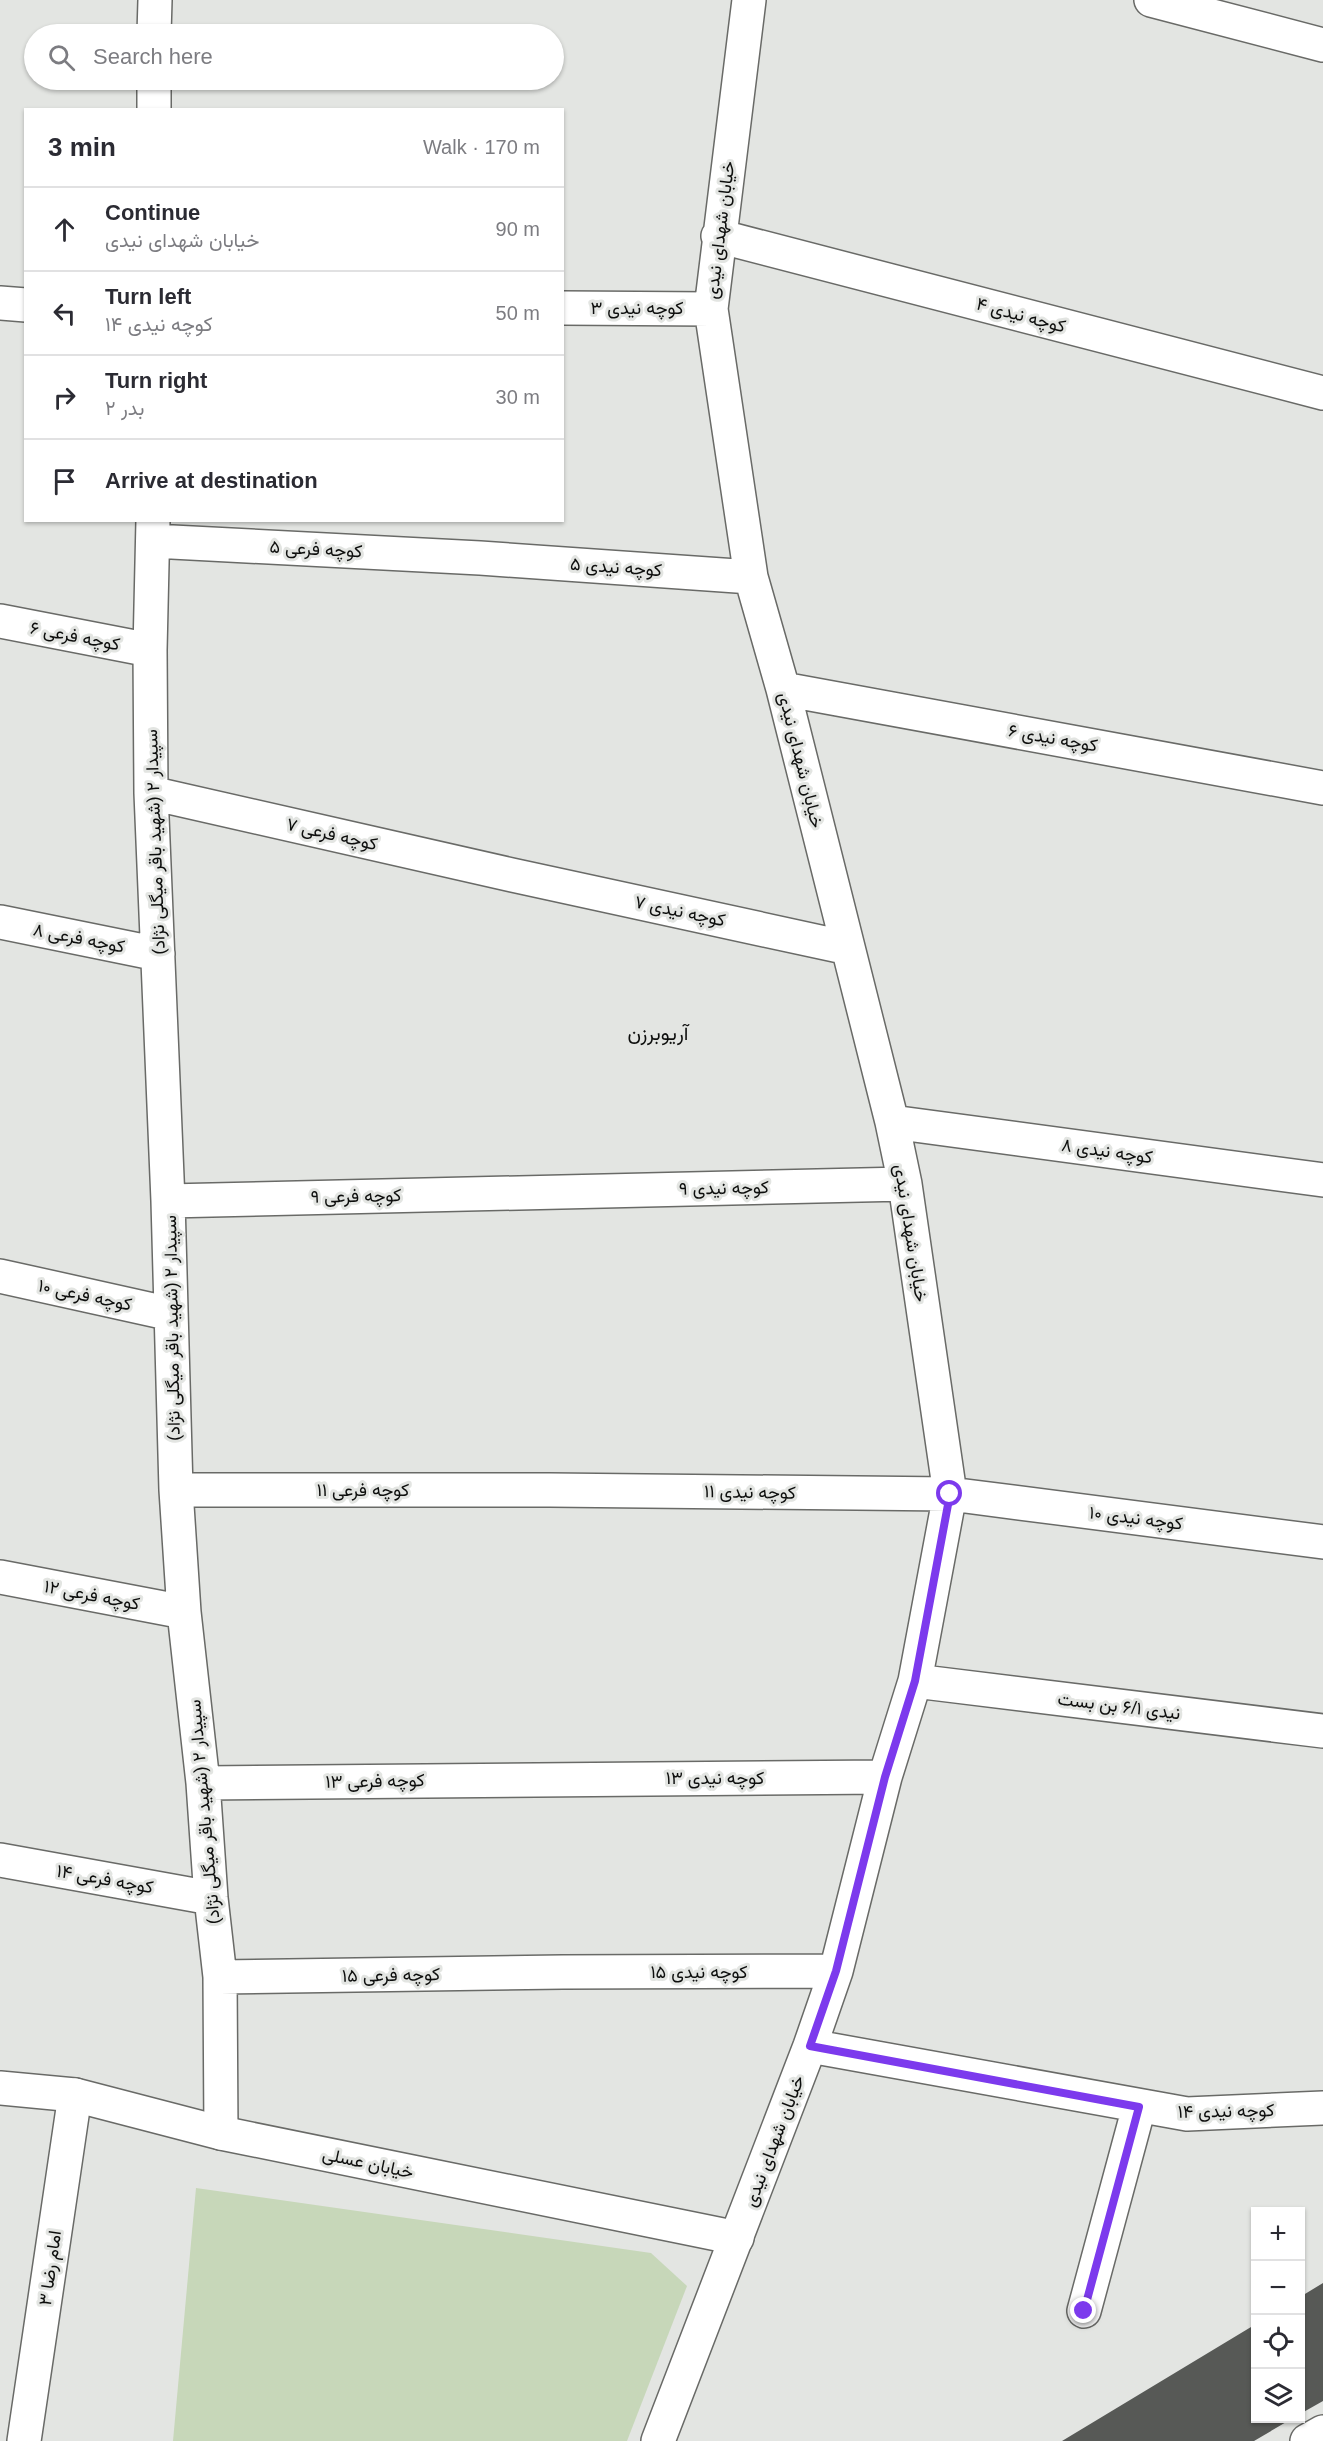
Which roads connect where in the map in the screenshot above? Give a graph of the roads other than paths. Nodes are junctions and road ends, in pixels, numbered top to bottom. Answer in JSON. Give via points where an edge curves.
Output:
{"nodes":[{"id":1,"x":154,"y":0,"type":"edge"},
{"id":2,"x":749,"y":0,"type":"edge"},
{"id":3,"x":1151,"y":0,"type":"edge"},
{"id":4,"x":154,"y":24,"type":"edge"},
{"id":5,"x":1323,"y":45,"type":"edge"},
{"id":6,"x":154,"y":90,"type":"edge"},
{"id":7,"x":154,"y":108,"type":"edge"},
{"id":8,"x":718,"y":236,"type":"junction"},
{"id":9,"x":0,"y":303,"type":"edge"},
{"id":10,"x":24,"y":305,"type":"edge"},
{"id":11,"x":564,"y":308,"type":"edge"},
{"id":12,"x":711,"y":309,"type":"junction"},
{"id":13,"x":1323,"y":393,"type":"edge"},
{"id":14,"x":153,"y":531,"type":"edge"},
{"id":15,"x":480,"y":558,"type":"joint"},
{"id":16,"x":752,"y":577,"type":"junction"},
{"id":17,"x":0,"y":621,"type":"edge"},
{"id":18,"x":150,"y":650,"type":"junction"},
{"id":19,"x":783,"y":688,"type":"junction"},
{"id":20,"x":1323,"y":788,"type":"edge"},
{"id":21,"x":152,"y":793,"type":"junction"},
{"id":22,"x":512,"y":875,"type":"joint"},
{"id":23,"x":0,"y":922,"type":"edge"},
{"id":24,"x":848,"y":948,"type":"junction"},
{"id":25,"x":158,"y":954,"type":"junction"},
{"id":26,"x":892,"y":1122,"type":"junction"},
{"id":27,"x":1323,"y":1180,"type":"edge"},
{"id":28,"x":905,"y":1184,"type":"junction"},
{"id":29,"x":543,"y":1191,"type":"joint"},
{"id":30,"x":168,"y":1201,"type":"junction"},
{"id":31,"x":0,"y":1276,"type":"edge"},
{"id":32,"x":171,"y":1314,"type":"junction"},
{"id":33,"x":176,"y":1490,"type":"junction"},
{"id":34,"x":550,"y":1490,"type":"joint"},
{"id":35,"x":950,"y":1494,"type":"junction"},
{"id":36,"x":1323,"y":1542,"type":"edge"},
{"id":37,"x":0,"y":1577,"type":"edge"},
{"id":38,"x":184,"y":1612,"type":"junction"},
{"id":39,"x":915,"y":1681,"type":"junction"},
{"id":40,"x":1323,"y":1731,"type":"edge"},
{"id":41,"x":885,"y":1777,"type":"junction"},
{"id":42,"x":546,"y":1779,"type":"joint"},
{"id":43,"x":203,"y":1783,"type":"junction"},
{"id":44,"x":0,"y":1860,"type":"edge"},
{"id":45,"x":211,"y":1898,"type":"junction"},
{"id":46,"x":836,"y":1971,"type":"junction"},
{"id":47,"x":563,"y":1972,"type":"joint"},
{"id":48,"x":220,"y":1977,"type":"junction"},
{"id":49,"x":810,"y":2046,"type":"junction"},
{"id":50,"x":0,"y":2088,"type":"edge"},
{"id":51,"x":75,"y":2095,"type":"junction"},
{"id":52,"x":1139,"y":2107,"type":"junction"},
{"id":53,"x":1323,"y":2108,"type":"edge"},
{"id":54,"x":221,"y":2133,"type":"junction"},
{"id":55,"x":736,"y":2238,"type":"junction"},
{"id":56,"x":1084,"y":2311,"type":"dead end"},
{"id":57,"x":1323,"y":2432,"type":"edge"},
{"id":58,"x":24,"y":2441,"type":"edge"},
{"id":59,"x":658,"y":2441,"type":"edge"},
{"id":60,"x":1307,"y":2441,"type":"edge"}],
"edges":[{"from":1,"to":4,"type":"street"},
{"from":2,"to":8,"type":"street","name":"خیابان شهدای نیدی"},
{"from":3,"to":5,"type":"street"},
{"from":6,"to":7,"type":"street"},
{"from":8,"to":12,"type":"street","name":"خیابان شهدای نیدی"},
{"from":8,"to":13,"type":"street","name":"کوچه نیدی ۴"},
{"from":9,"to":10,"type":"street"},
{"from":11,"to":12,"type":"street","name":"کوچه نیدی ۳"},
{"from":12,"to":16,"type":"street","name":"خیابان شهدای نیدی"},
{"from":14,"to":15,"type":"street","name":"کوچه فرعی ۵"},
{"from":14,"to":18,"type":"street","name":"سپیدار ۲ (شهید باقر میگلی نژاد)"},
{"from":15,"to":16,"type":"street","name":"کوچه نیدی ۵"},
{"from":16,"to":19,"type":"street","name":"خیابان شهدای نیدی"},
{"from":17,"to":18,"type":"street","name":"کوچه فرعی ۶"},
{"from":18,"to":21,"type":"street","name":"سپیدار ۲ (شهید باقر میگلی نژاد)"},
{"from":19,"to":20,"type":"street","name":"کوچه نیدی ۶"},
{"from":19,"to":24,"type":"street","name":"خیابان شهدای نیدی"},
{"from":21,"to":22,"type":"street","name":"کوچه فرعی ۷"},
{"from":21,"to":25,"type":"street","name":"سپیدار ۲ (شهید باقر میگلی نژاد)"},
{"from":22,"to":24,"type":"street","name":"کوچه نیدی ۷"},
{"from":23,"to":25,"type":"street","name":"کوچه فرعی ۸"},
{"from":24,"to":26,"type":"street","name":"خیابان شهدای نیدی"},
{"from":25,"to":30,"type":"street","name":"سپیدار ۲ (شهید باقر میگلی نژاد)"},
{"from":26,"to":27,"type":"street","name":"کوچه نیدی ۸"},
{"from":26,"to":28,"type":"street","name":"خیابان شهدای نیدی"},
{"from":28,"to":29,"type":"street","name":"کوچه نیدی ۹"},
{"from":28,"to":35,"type":"street","name":"خیابان شهدای نیدی"},
{"from":29,"to":30,"type":"street","name":"کوچه فرعی ۹"},
{"from":30,"to":32,"type":"street","name":"سپیدار ۲ (شهید باقر میگلی نژاد)"},
{"from":31,"to":32,"type":"street","name":"کوچه فرعی ۱۰"},
{"from":32,"to":33,"type":"street","name":"سپیدار ۲ (شهید باقر میگلی نژاد)"},
{"from":33,"to":34,"type":"street","name":"کوچه فرعی ۱۱"},
{"from":33,"to":38,"type":"street","name":"سپیدار ۲ (شهید باقر میگلی نژاد)"},
{"from":34,"to":35,"type":"street","name":"کوچه نیدی ۱۱"},
{"from":35,"to":36,"type":"street","name":"کوچه نیدی ۱۰"},
{"from":35,"to":39,"type":"street","name":"خیابان شهدای نیدی"},
{"from":37,"to":38,"type":"street","name":"کوچه فرعی ۱۲"},
{"from":38,"to":43,"type":"street","name":"سپیدار ۲ (شهید باقر میگلی نژاد)"},
{"from":39,"to":40,"type":"street","name":"نیدی ۶/۱ بن بست"},
{"from":39,"to":41,"type":"street","name":"خیابان شهدای نیدی"},
{"from":41,"to":42,"type":"street","name":"کوچه نیدی ۱۳"},
{"from":41,"to":46,"type":"street","name":"خیابان شهدای نیدی"},
{"from":42,"to":43,"type":"street","name":"کوچه فرعی ۱۳"},
{"from":43,"to":45,"type":"street","name":"سپیدار ۲ (شهید باقر میگلی نژاد)"},
{"from":44,"to":45,"type":"street","name":"کوچه فرعی ۱۴"},
{"from":45,"to":48,"type":"street","name":"سپیدار ۲ (شهید باقر میگلی نژاد)"},
{"from":46,"to":47,"type":"street","name":"کوچه نیدی ۱۵"},
{"from":46,"to":49,"type":"street","name":"خیابان شهدای نیدی"},
{"from":47,"to":48,"type":"street","name":"کوچه فرعی ۱۵"},
{"from":48,"to":54,"type":"street","name":"سپیدار ۲ (شهید باقر میگلی نژاد)"},
{"from":49,"to":52,"type":"street","name":"کوچه نیدی ۱۴"},
{"from":49,"to":55,"type":"street","name":"خیابان شهدای نیدی"},
{"from":50,"to":51,"type":"street","name":"خیابان عسلی"},
{"from":51,"to":54,"type":"street","name":"خیابان عسلی"},
{"from":51,"to":58,"type":"street","name":"امام رضا ۳"},
{"from":52,"to":53,"type":"street","name":"کوچه نیدی ۱۴","via":[[1187,2115]]},
{"from":52,"to":56,"type":"street"},
{"from":54,"to":55,"type":"street","name":"خیابان عسلی"},
{"from":55,"to":59,"type":"street","name":"خیابان شهدای نیدی"},
{"from":57,"to":60,"type":"street"}]}
